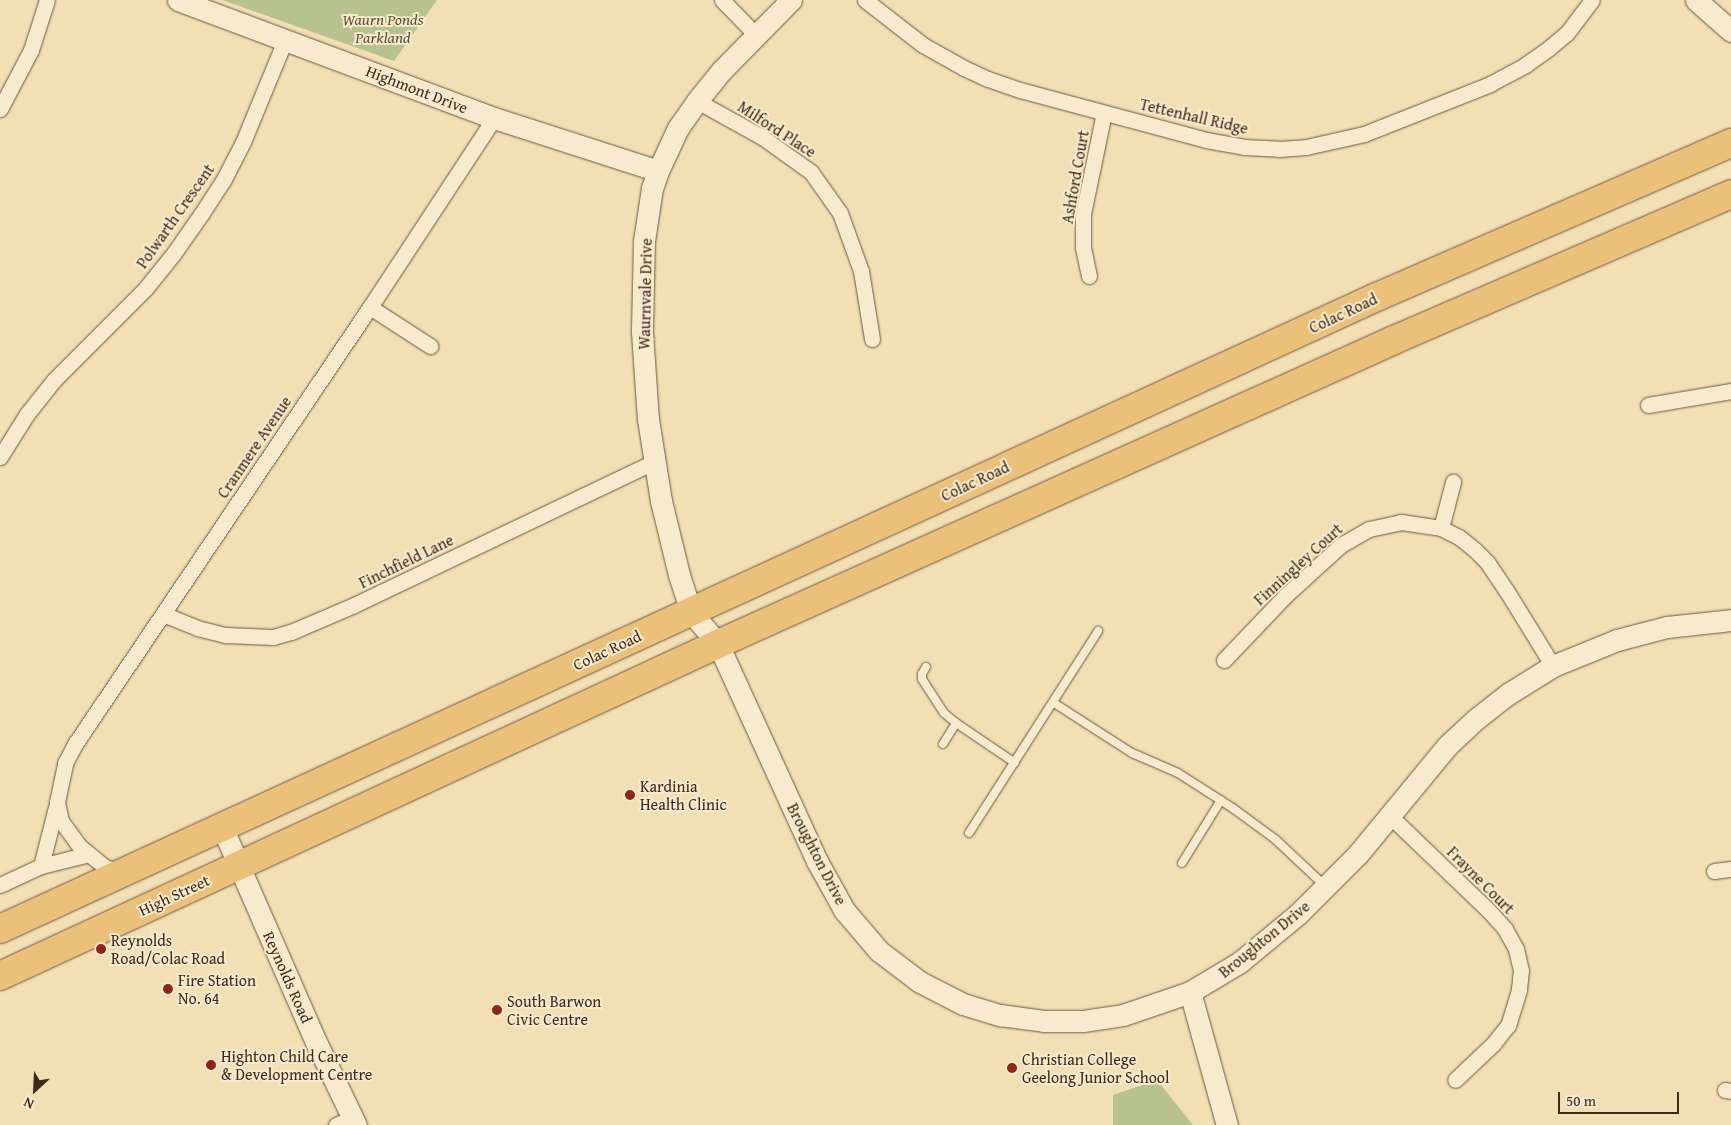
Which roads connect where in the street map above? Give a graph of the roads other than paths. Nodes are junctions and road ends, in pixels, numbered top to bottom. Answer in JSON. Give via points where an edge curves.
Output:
{"nodes":[{"id":1,"x":48,"y":0,"type":"edge"},
{"id":2,"x":178,"y":0,"type":"edge"},
{"id":3,"x":722,"y":0,"type":"edge"},
{"id":4,"x":791,"y":0,"type":"edge"},
{"id":5,"x":865,"y":0,"type":"edge"},
{"id":6,"x":1592,"y":0,"type":"edge"},
{"id":7,"x":1696,"y":0,"type":"edge"},
{"id":8,"x":1731,"y":31,"type":"edge"},
{"id":9,"x":756,"y":35,"type":"junction"},
{"id":10,"x":285,"y":40,"type":"junction"},
{"id":11,"x":697,"y":101,"type":"junction"},
{"id":12,"x":0,"y":109,"type":"edge"},
{"id":13,"x":1104,"y":112,"type":"junction"},
{"id":14,"x":494,"y":118,"type":"junction"},
{"id":15,"x":1731,"y":143,"type":"edge"},
{"id":16,"x":658,"y":172,"type":"junction"},
{"id":17,"x":1731,"y":194,"type":"edge"},
{"id":18,"x":1089,"y":276,"type":"dead end"},
{"id":19,"x":370,"y":307,"type":"junction"},
{"id":20,"x":872,"y":339,"type":"dead end"},
{"id":21,"x":430,"y":346,"type":"dead end"},
{"id":22,"x":1731,"y":391,"type":"edge"},
{"id":23,"x":1648,"y":405,"type":"dead end"},
{"id":24,"x":6,"y":435,"type":"edge"},
{"id":25,"x":0,"y":458,"type":"edge"},
{"id":26,"x":654,"y":462,"type":"junction"},
{"id":27,"x":1453,"y":482,"type":"dead end"},
{"id":28,"x":1441,"y":528,"type":"junction"},
{"id":29,"x":163,"y":614,"type":"junction"},
{"id":30,"x":1731,"y":620,"type":"edge"},
{"id":31,"x":705,"y":627,"type":"junction"},
{"id":32,"x":1098,"y":631,"type":"dead end"},
{"id":33,"x":1224,"y":660,"type":"dead end"},
{"id":34,"x":1553,"y":666,"type":"junction"},
{"id":35,"x":926,"y":667,"type":"dead end"},
{"id":36,"x":1054,"y":703,"type":"junction"},
{"id":37,"x":956,"y":723,"type":"junction"},
{"id":38,"x":943,"y":744,"type":"dead end"},
{"id":39,"x":1015,"y":763,"type":"junction"},
{"id":40,"x":1221,"y":800,"type":"junction"},
{"id":41,"x":57,"y":802,"type":"junction"},
{"id":42,"x":1390,"y":816,"type":"junction"},
{"id":43,"x":222,"y":827,"type":"junction"},
{"id":44,"x":969,"y":833,"type":"dead end"},
{"id":45,"x":89,"y":854,"type":"junction"},
{"id":46,"x":1182,"y":863,"type":"dead end"},
{"id":47,"x":239,"y":865,"type":"junction"},
{"id":48,"x":41,"y":866,"type":"junction"},
{"id":49,"x":1731,"y":869,"type":"edge"},
{"id":50,"x":123,"y":872,"type":"junction"},
{"id":51,"x":1714,"y":872,"type":"dead end"},
{"id":52,"x":0,"y":885,"type":"edge"},
{"id":53,"x":1326,"y":888,"type":"junction"},
{"id":54,"x":0,"y":929,"type":"edge"},
{"id":55,"x":0,"y":976,"type":"edge"},
{"id":56,"x":1190,"y":992,"type":"junction"},
{"id":57,"x":1455,"y":1080,"type":"dead end"},
{"id":58,"x":348,"y":1123,"type":"edge"},
{"id":59,"x":1227,"y":1125,"type":"edge"}],
"edges":[{"from":1,"to":12,"type":"street","via":[[31,50]]},
{"from":2,"to":10,"type":"street","name":"Highmont Drive"},
{"from":3,"to":9,"type":"street"},
{"from":4,"to":9,"type":"street","name":"Waurnvale Drive"},
{"from":5,"to":13,"type":"street","name":"Tettenhall Ridge","via":[[923,45],[964,68],[1020,90]]},
{"from":6,"to":13,"type":"street","name":"Tettenhall Ridge","via":[[1567,33],[1525,66],[1407,118],[1338,141],[1306,147],[1244,147]]},
{"from":7,"to":8,"type":"street"},
{"from":9,"to":11,"type":"street","name":"Waurnvale Drive"},
{"from":10,"to":14,"type":"street","name":"Highmont Drive"},
{"from":10,"to":24,"type":"street","name":"Polwarth Crescent","via":[[243,142],[223,181],[191,229],[145,289],[54,380]]},
{"from":11,"to":16,"type":"street","name":"Waurnvale Drive","via":[[678,128]]},
{"from":11,"to":20,"type":"street","name":"Milford Place","via":[[762,136],[811,172],[840,213],[861,271]]},
{"from":13,"to":18,"type":"street","name":"Ashford Court","via":[[1083,214],[1083,248]]},
{"from":14,"to":16,"type":"street","name":"Highmont Drive"},
{"from":14,"to":19,"type":"street","name":"Cranmere Avenue"},
{"from":15,"to":31,"type":"highway","name":"Colac Road","via":[[1379,296]]},
{"from":16,"to":26,"type":"street","name":"Waurnvale Drive","via":[[652,188],[644,242],[642,322]]},
{"from":17,"to":31,"type":"highway","name":"Colac Road","via":[[1385,344]]},
{"from":19,"to":21,"type":"street"},
{"from":19,"to":29,"type":"street","name":"Cranmere Avenue"},
{"from":22,"to":23,"type":"street"},
{"from":24,"to":25,"type":"street","name":"Polwarth Crescent"},
{"from":26,"to":29,"type":"street","name":"Finchfield Lane","via":[[291,632],[273,637],[226,635],[197,628]]},
{"from":26,"to":31,"type":"street","name":"Waurnvale Drive","via":[[674,556]]},
{"from":27,"to":28,"type":"street"},
{"from":28,"to":33,"type":"street","name":"Finningley Court","via":[[1423,523],[1394,522],[1353,536],[1286,595]]},
{"from":28,"to":34,"type":"street","name":"Finningley Court","via":[[1465,541],[1487,562]]},
{"from":29,"to":41,"type":"street","name":"Cranmere Avenue","via":[[74,744],[65,762]]},
{"from":30,"to":34,"type":"street","name":"Broughton Drive","via":[[1642,633]]},
{"from":31,"to":43,"type":"highway","name":"Colac Road"},
{"from":31,"to":47,"type":"highway","name":"Colac Road","via":[[427,780]]},
{"from":31,"to":56,"type":"street","name":"Broughton Drive","via":[[844,910],[879,951],[920,982],[963,1004],[1000,1015],[1044,1021],[1083,1021],[1122,1015]]},
{"from":32,"to":36,"type":"lane"},
{"from":34,"to":42,"type":"street","name":"Broughton Drive","via":[[1476,719],[1448,745]]},
{"from":35,"to":37,"type":"lane","via":[[922,679],[941,710]]},
{"from":36,"to":39,"type":"lane"},
{"from":36,"to":40,"type":"lane","via":[[1132,753],[1178,773]]},
{"from":37,"to":38,"type":"lane"},
{"from":37,"to":39,"type":"lane"},
{"from":39,"to":44,"type":"lane"},
{"from":40,"to":46,"type":"lane"},
{"from":40,"to":53,"type":"lane","via":[[1275,840]]},
{"from":41,"to":45,"type":"street","name":"Cranmere Avenue","via":[[61,821],[68,833]]},
{"from":41,"to":48,"type":"street","name":"Cranmere Avenue"},
{"from":42,"to":53,"type":"street","name":"Broughton Drive"},
{"from":42,"to":57,"type":"street","name":"Frayne Court","via":[[1489,911],[1505,929],[1516,949],[1521,970],[1520,990],[1508,1026]]},
{"from":43,"to":47,"type":"street","name":"Reynolds Road"},
{"from":43,"to":50,"type":"highway"},
{"from":45,"to":48,"type":"street"},
{"from":45,"to":50,"type":"street","name":"Cranmere Avenue","via":[[105,867]]},
{"from":47,"to":55,"type":"highway","name":"High Street"},
{"from":47,"to":58,"type":"street","name":"Reynolds Road"},
{"from":48,"to":52,"type":"street"},
{"from":49,"to":51,"type":"street"},
{"from":50,"to":54,"type":"highway"},
{"from":53,"to":56,"type":"street","name":"Broughton Drive","via":[[1240,962]]},
{"from":56,"to":59,"type":"street"}]}
